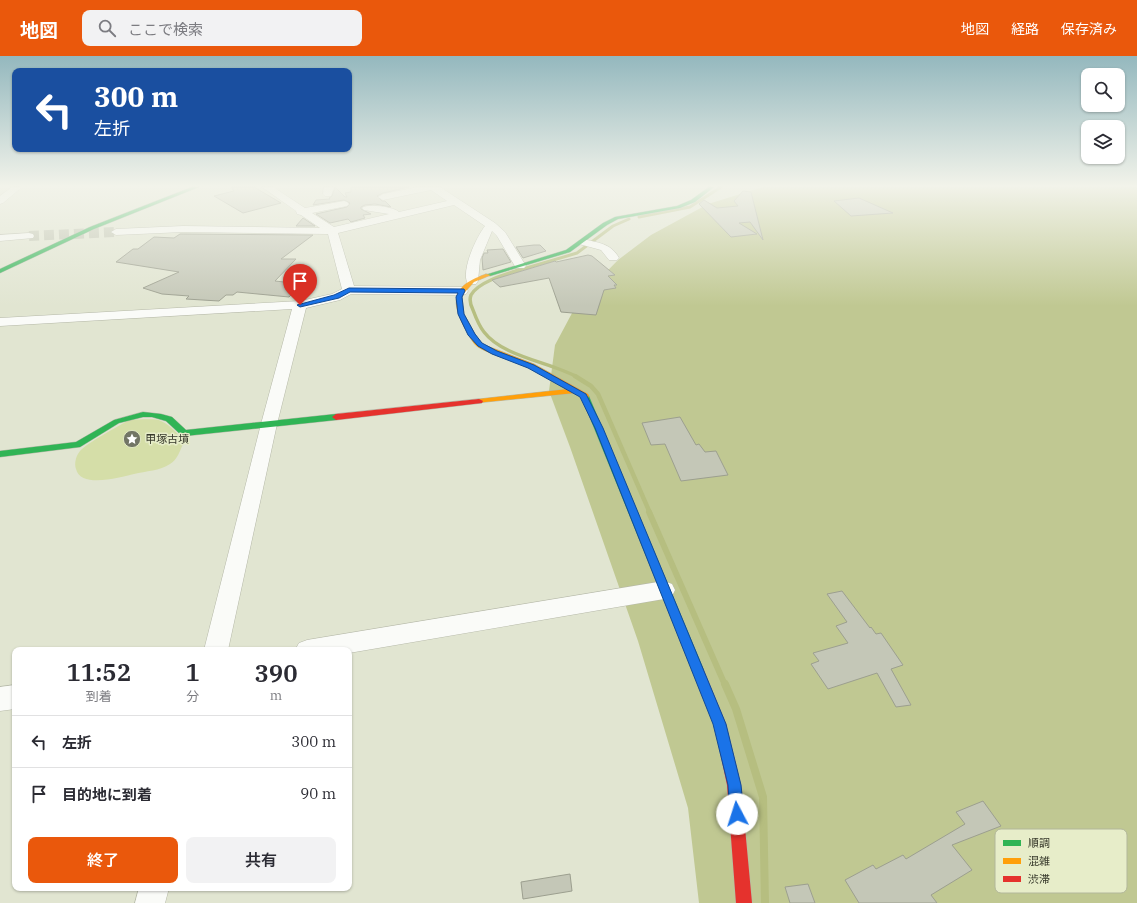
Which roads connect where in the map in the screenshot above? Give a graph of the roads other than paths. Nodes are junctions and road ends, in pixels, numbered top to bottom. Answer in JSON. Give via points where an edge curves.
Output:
{"nodes":[{"id":1,"x":83,"y":227,"type":"edge"},
{"id":2,"x":96,"y":227,"type":"edge"},
{"id":3,"x":325,"y":227,"type":"edge"},
{"id":4,"x":350,"y":227,"type":"edge"},
{"id":5,"x":490,"y":227,"type":"edge"},
{"id":6,"x":493,"y":227,"type":"edge"},
{"id":7,"x":605,"y":227,"type":"edge"},
{"id":8,"x":332,"y":231,"type":"junction"},
{"id":9,"x":116,"y":232,"type":"tunnel mouth"},
{"id":10,"x":29,"y":236,"type":"tunnel mouth"},
{"id":11,"x":0,"y":238,"type":"edge"},
{"id":12,"x":589,"y":243,"type":"junction"},
{"id":13,"x":613,"y":258,"type":"dead end"},
{"id":14,"x":0,"y":265,"type":"edge"},
{"id":15,"x":520,"y":266,"type":"junction"},
{"id":16,"x":0,"y":272,"type":"edge"},
{"id":17,"x":472,"y":281,"type":"junction"},
{"id":18,"x":349,"y":290,"type":"junction"},
{"id":19,"x":462,"y":291,"type":"junction"},
{"id":20,"x":300,"y":305,"type":"junction"},
{"id":21,"x":0,"y":322,"type":"edge"},
{"id":22,"x":575,"y":391,"type":"junction"},
{"id":23,"x":269,"y":424,"type":"junction"},
{"id":24,"x":0,"y":454,"type":"edge"},
{"id":25,"x":664,"y":590,"type":"junction"},
{"id":26,"x":217,"y":647,"type":"edge"},
{"id":27,"x":325,"y":647,"type":"edge"},
{"id":28,"x":12,"y":697,"type":"edge"},
{"id":29,"x":0,"y":699,"type":"edge"},
{"id":30,"x":153,"y":891,"type":"edge"},
{"id":31,"x":150,"y":903,"type":"edge"},
{"id":32,"x":744,"y":903,"type":"edge"}],
"edges":[{"from":1,"to":14,"type":"main road"},
{"from":2,"to":16,"type":"main road"},
{"from":3,"to":8,"type":"street"},
{"from":4,"to":8,"type":"street"},
{"from":5,"to":17,"type":"street","via":[[485,232],[470,273]]},
{"from":6,"to":15,"type":"street","via":[[501,234]]},
{"from":7,"to":12,"type":"main road"},
{"from":8,"to":9,"type":"street","via":[[183,229]]},
{"from":8,"to":18,"type":"street"},
{"from":10,"to":11,"type":"street"},
{"from":12,"to":13,"type":"street","via":[[608,250]]},
{"from":12,"to":15,"type":"main road"},
{"from":15,"to":17,"type":"main road"},
{"from":17,"to":19,"type":"main road"},
{"from":18,"to":19,"type":"street"},
{"from":18,"to":20,"type":"street","via":[[336,297]]},
{"from":19,"to":22,"type":"main road","via":[[459,297],[461,314],[480,344],[531,366]]},
{"from":20,"to":21,"type":"street"},
{"from":20,"to":23,"type":"street"},
{"from":22,"to":23,"type":"main road"},
{"from":22,"to":25,"type":"main road","via":[[584,395],[599,428]]},
{"from":23,"to":24,"type":"main road","via":[[184,433],[174,422],[160,416],[141,414],[103,429],[82,444]]},
{"from":23,"to":26,"type":"street"},
{"from":25,"to":27,"type":"street"},
{"from":25,"to":32,"type":"main road","via":[[720,724],[734,785]]},
{"from":28,"to":29,"type":"street"},
{"from":30,"to":31,"type":"street"}]}
